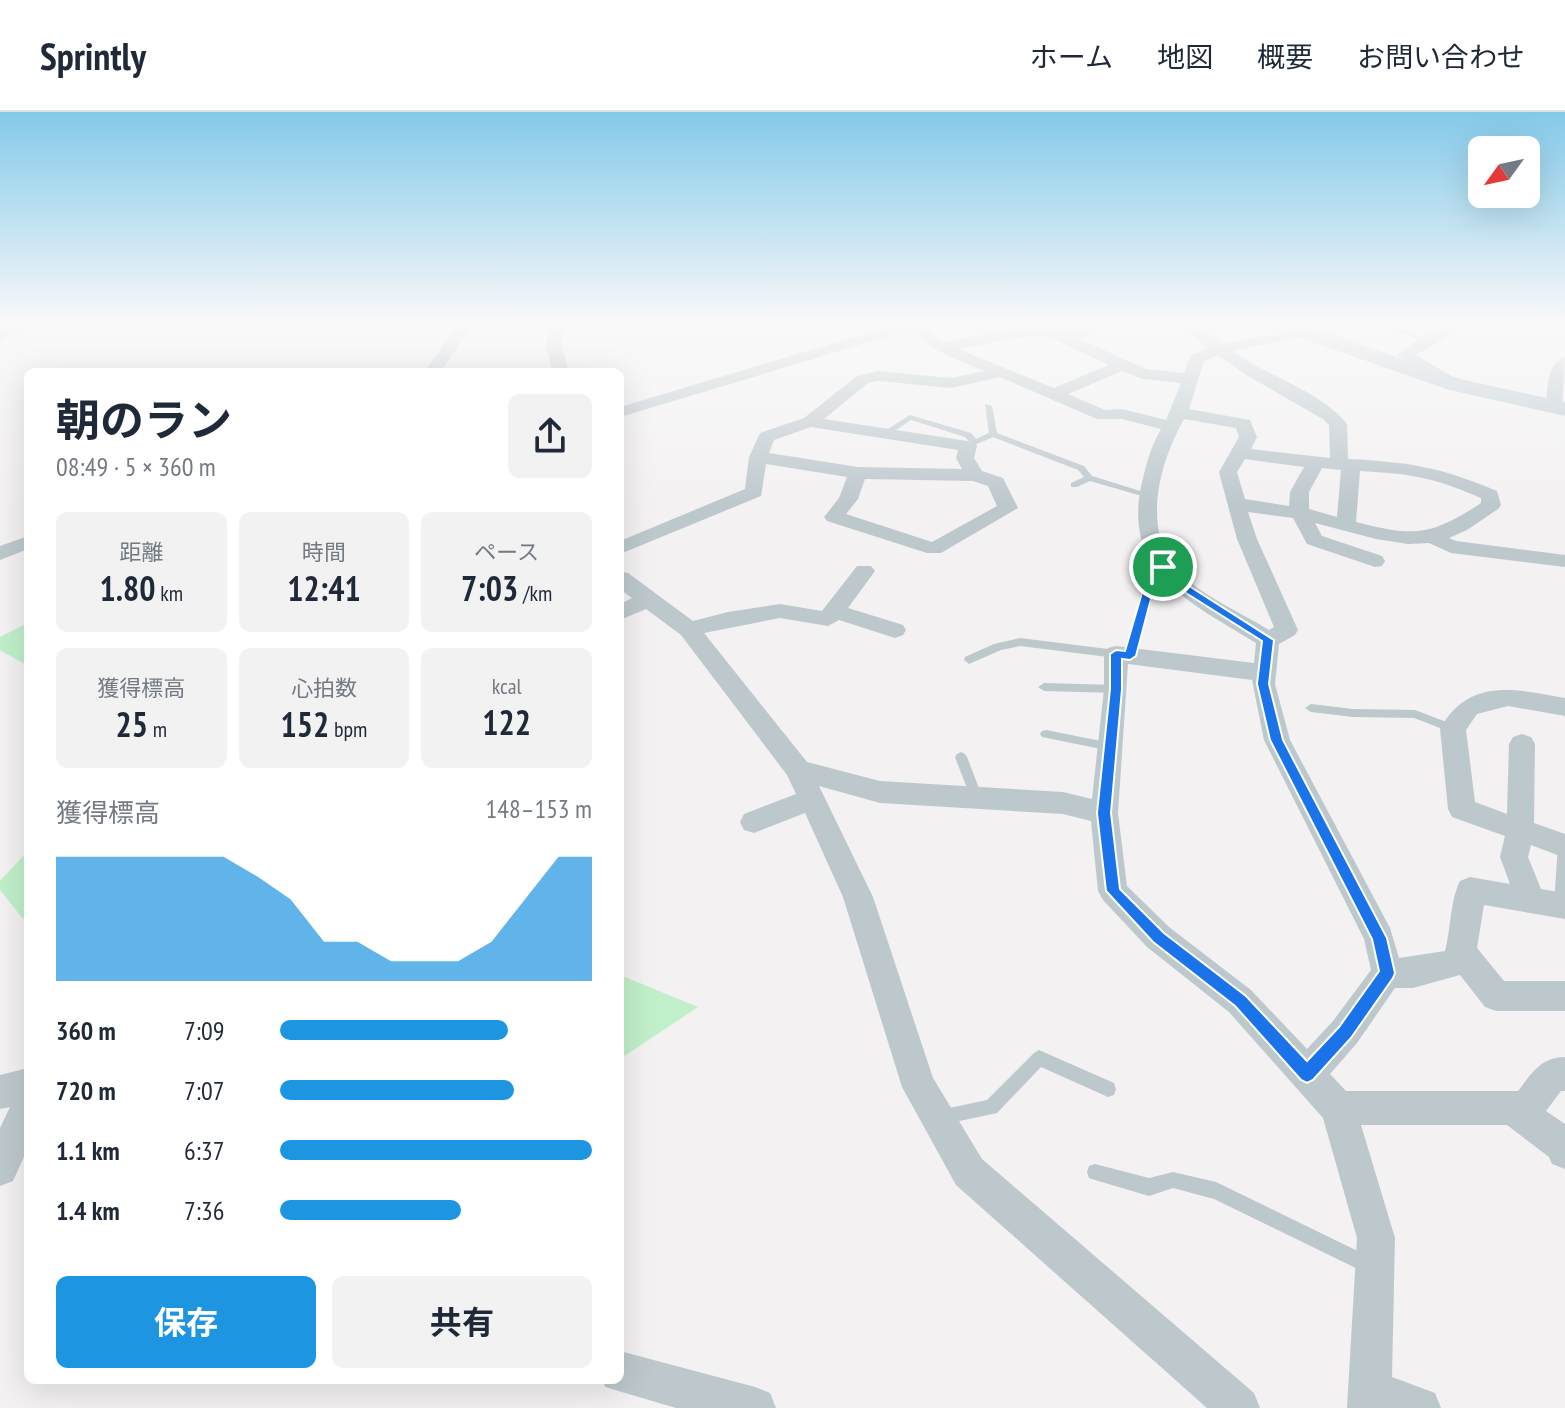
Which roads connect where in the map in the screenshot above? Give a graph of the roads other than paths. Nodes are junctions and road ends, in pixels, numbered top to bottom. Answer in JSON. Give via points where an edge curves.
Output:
{"nodes":[{"id":1,"x":715,"y":383,"type":"edge"},
{"id":2,"x":857,"y":383,"type":"edge"},
{"id":3,"x":1024,"y":383,"type":"edge"},
{"id":4,"x":1079,"y":383,"type":"edge"},
{"id":5,"x":1190,"y":383,"type":"edge"},
{"id":6,"x":1271,"y":383,"type":"edge"},
{"id":7,"x":1562,"y":383,"type":"edge"},
{"id":8,"x":1454,"y":384,"type":"edge"},
{"id":9,"x":1053,"y":395,"type":"junction"},
{"id":10,"x":988,"y":406,"type":"dead end"},
{"id":11,"x":1560,"y":407,"type":"edge"},
{"id":12,"x":624,"y":411,"type":"edge"},
{"id":13,"x":1175,"y":419,"type":"junction"},
{"id":14,"x":810,"y":422,"type":"junction"},
{"id":15,"x":993,"y":434,"type":"junction"},
{"id":16,"x":1240,"y":453,"type":"junction"},
{"id":17,"x":971,"y":456,"type":"junction"},
{"id":18,"x":758,"y":457,"type":"junction"},
{"id":19,"x":1317,"y":462,"type":"junction"},
{"id":20,"x":1345,"y":463,"type":"junction"},
{"id":21,"x":858,"y":473,"type":"junction"},
{"id":22,"x":1089,"y":478,"type":"junction"},
{"id":23,"x":1074,"y":485,"type":"dead end"},
{"id":24,"x":1149,"y":495,"type":"junction"},
{"id":25,"x":1236,"y":504,"type":"junction"},
{"id":26,"x":1298,"y":513,"type":"junction"},
{"id":27,"x":1346,"y":526,"type":"junction"},
{"id":28,"x":1433,"y":537,"type":"junction"},
{"id":29,"x":24,"y":544,"type":"edge"},
{"id":30,"x":624,"y":546,"type":"edge"},
{"id":31,"x":0,"y":554,"type":"edge"},
{"id":32,"x":1375,"y":561,"type":"dead end"},
{"id":33,"x":1565,"y":561,"type":"edge"},
{"id":34,"x":1163,"y":567,"type":"junction"},
{"id":35,"x":864,"y":571,"type":"dead end"},
{"id":36,"x":624,"y":581,"type":"edge"},
{"id":37,"x":648,"y":599,"type":"junction"},
{"id":38,"x":624,"y":611,"type":"edge"},
{"id":39,"x":834,"y":611,"type":"junction"},
{"id":40,"x":689,"y":630,"type":"junction"},
{"id":41,"x":895,"y":630,"type":"dead end"},
{"id":42,"x":1268,"y":640,"type":"junction"},
{"id":43,"x":1123,"y":655,"type":"junction"},
{"id":44,"x":969,"y":660,"type":"dead end"},
{"id":45,"x":1264,"y":673,"type":"junction"},
{"id":46,"x":1044,"y":687,"type":"dead end"},
{"id":47,"x":1116,"y":689,"type":"junction"},
{"id":48,"x":1565,"y":707,"type":"edge"},
{"id":49,"x":1311,"y":708,"type":"dead end"},
{"id":50,"x":1453,"y":729,"type":"junction"},
{"id":51,"x":1046,"y":734,"type":"dead end"},
{"id":52,"x":1522,"y":744,"type":"dead end"},
{"id":53,"x":1111,"y":747,"type":"junction"},
{"id":54,"x":961,"y":757,"type":"dead end"},
{"id":55,"x":805,"y":784,"type":"junction"},
{"id":56,"x":976,"y":796,"type":"junction"},
{"id":57,"x":1104,"y":813,"type":"junction"},
{"id":58,"x":754,"y":822,"type":"dead end"},
{"id":59,"x":1520,"y":829,"type":"junction"},
{"id":60,"x":1565,"y":846,"type":"edge"},
{"id":61,"x":1552,"y":904,"type":"edge"},
{"id":62,"x":1461,"y":952,"type":"junction"},
{"id":63,"x":1387,"y":973,"type":"junction"},
{"id":64,"x":1562,"y":1001,"type":"edge"},
{"id":65,"x":1307,"y":1074,"type":"junction"},
{"id":66,"x":1565,"y":1074,"type":"edge"},
{"id":67,"x":24,"y":1086,"type":"edge"},
{"id":68,"x":1108,"y":1089,"type":"dead end"},
{"id":69,"x":0,"y":1092,"type":"edge"},
{"id":70,"x":1511,"y":1107,"type":"junction"},
{"id":71,"x":1338,"y":1108,"type":"junction"},
{"id":72,"x":24,"y":1117,"type":"edge"},
{"id":73,"x":938,"y":1118,"type":"junction"},
{"id":74,"x":1565,"y":1151,"type":"edge"},
{"id":75,"x":0,"y":1168,"type":"edge"},
{"id":76,"x":1095,"y":1172,"type":"dead end"},
{"id":77,"x":1375,"y":1268,"type":"junction"},
{"id":78,"x":624,"y":1373,"type":"edge"},
{"id":79,"x":1369,"y":1399,"type":"edge"},
{"id":80,"x":755,"y":1408,"type":"edge"},
{"id":81,"x":1239,"y":1408,"type":"edge"},
{"id":82,"x":1420,"y":1408,"type":"edge"}],
"edges":[{"from":1,"to":12,"type":"street"},
{"from":2,"to":14,"type":"street"},
{"from":3,"to":9,"type":"street"},
{"from":4,"to":9,"type":"street"},
{"from":5,"to":13,"type":"street"},
{"from":6,"to":20,"type":"street","via":[[1323,407],[1338,424]]},
{"from":7,"to":11,"type":"street"},
{"from":8,"to":11,"type":"street"},
{"from":9,"to":13,"type":"street","via":[[1094,417]]},
{"from":10,"to":15,"type":"lane"},
{"from":13,"to":16,"type":"street","via":[[1244,424],[1248,437]]},
{"from":13,"to":24,"type":"street","via":[[1158,449]]},
{"from":14,"to":17,"type":"street","via":[[851,436],[884,434]]},
{"from":14,"to":18,"type":"street","via":[[766,437]]},
{"from":15,"to":17,"type":"lane"},
{"from":15,"to":22,"type":"lane","via":[[1081,468]]},
{"from":16,"to":19,"type":"street"},
{"from":16,"to":25,"type":"street","via":[[1228,472]]},
{"from":17,"to":21,"type":"street","via":[[932,474]]},
{"from":17,"to":21,"type":"street","via":[[996,482],[1008,508],[934,549],[834,517]]},
{"from":18,"to":21,"type":"street"},
{"from":18,"to":30,"type":"street","via":[[754,492]]},
{"from":19,"to":20,"type":"street"},
{"from":19,"to":26,"type":"street","via":[[1303,480]]},
{"from":20,"to":27,"type":"street"},
{"from":20,"to":28,"type":"street","via":[[1417,469],[1490,495],[1491,505]]},
{"from":22,"to":23,"type":"lane"},
{"from":22,"to":24,"type":"lane"},
{"from":24,"to":34,"type":"street","via":[[1147,528]]},
{"from":25,"to":26,"type":"street"},
{"from":25,"to":42,"type":"street","via":[[1287,630]]},
{"from":26,"to":27,"type":"street"},
{"from":26,"to":32,"type":"street","via":[[1314,540]]},
{"from":27,"to":28,"type":"street","via":[[1408,538]]},
{"from":28,"to":33,"type":"street","via":[[1451,547]]},
{"from":29,"to":31,"type":"street"},
{"from":34,"to":42,"type":"street","via":[[1182,586]]},
{"from":34,"to":43,"type":"lane","via":[[1151,579]]},
{"from":35,"to":39,"type":"street"},
{"from":36,"to":37,"type":"street"},
{"from":37,"to":38,"type":"street"},
{"from":37,"to":40,"type":"street"},
{"from":39,"to":40,"type":"street","via":[[828,619],[780,611]]},
{"from":39,"to":41,"type":"street"},
{"from":40,"to":55,"type":"street"},
{"from":42,"to":45,"type":"street"},
{"from":43,"to":44,"type":"lane","via":[[1020,642]]},
{"from":43,"to":45,"type":"street"},
{"from":43,"to":47,"type":"street"},
{"from":45,"to":63,"type":"street","via":[[1277,740],[1379,938]]},
{"from":46,"to":47,"type":"lane"},
{"from":47,"to":53,"type":"street"},
{"from":48,"to":50,"type":"street","via":[[1508,697],[1469,707]]},
{"from":49,"to":50,"type":"lane","via":[[1415,714]]},
{"from":50,"to":59,"type":"street","via":[[1462,809]]},
{"from":51,"to":53,"type":"lane"},
{"from":52,"to":59,"type":"street"},
{"from":53,"to":57,"type":"street"},
{"from":54,"to":56,"type":"lane"},
{"from":55,"to":56,"type":"street"},
{"from":55,"to":58,"type":"street"},
{"from":55,"to":73,"type":"street","via":[[858,897],[919,1087]]},
{"from":56,"to":57,"type":"street","via":[[1063,803]]},
{"from":57,"to":65,"type":"street","via":[[1113,891],[1158,937],[1240,1001]]},
{"from":59,"to":60,"type":"street"},
{"from":59,"to":61,"type":"street","via":[[1514,857]]},
{"from":60,"to":61,"type":"lane"},
{"from":61,"to":62,"type":"street","via":[[1470,890]]},
{"from":62,"to":63,"type":"street","via":[[1458,962]]},
{"from":62,"to":64,"type":"street","via":[[1496,996]]},
{"from":63,"to":65,"type":"street"},
{"from":65,"to":71,"type":"street"},
{"from":66,"to":70,"type":"street","via":[[1553,1074],[1526,1108]]},
{"from":67,"to":69,"type":"street"},
{"from":68,"to":73,"type":"lane","via":[[1039,1058],[991,1107]]},
{"from":70,"to":71,"type":"street"},
{"from":70,"to":74,"type":"street"},
{"from":71,"to":77,"type":"street","via":[[1376,1238]]},
{"from":72,"to":75,"type":"street"},
{"from":73,"to":81,"type":"street","via":[[969,1172]]},
{"from":76,"to":77,"type":"lane","via":[[1149,1187],[1173,1180],[1216,1191]]},
{"from":77,"to":79,"type":"street"},
{"from":78,"to":80,"type":"street"},
{"from":79,"to":82,"type":"street"}]}
